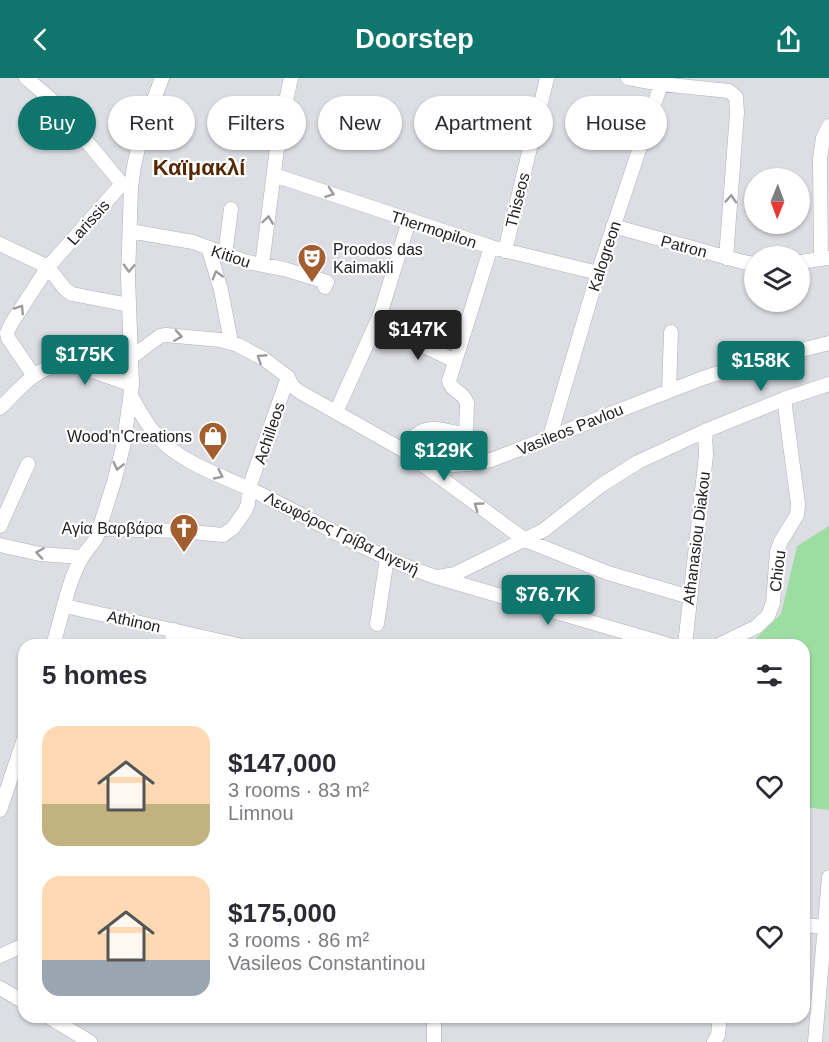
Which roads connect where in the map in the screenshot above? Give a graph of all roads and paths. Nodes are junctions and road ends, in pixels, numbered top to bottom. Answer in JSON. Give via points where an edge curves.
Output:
{"nodes":[{"id":1,"x":26,"y":78,"type":"edge"},
{"id":2,"x":162,"y":78,"type":"edge"},
{"id":3,"x":291,"y":78,"type":"edge"},
{"id":4,"x":546,"y":78,"type":"edge"},
{"id":5,"x":628,"y":78,"type":"edge"},
{"id":6,"x":662,"y":81,"type":"edge"},
{"id":7,"x":829,"y":126,"type":"edge"},
{"id":8,"x":274,"y":175,"type":"junction"},
{"id":9,"x":127,"y":186,"type":"junction"},
{"id":10,"x":231,"y":209,"type":"dead end"},
{"id":11,"x":409,"y":221,"type":"junction"},
{"id":12,"x":613,"y":226,"type":"junction"},
{"id":13,"x":130,"y":231,"type":"junction"},
{"id":14,"x":0,"y":244,"type":"edge"},
{"id":15,"x":491,"y":248,"type":"junction"},
{"id":16,"x":209,"y":250,"type":"junction"},
{"id":17,"x":505,"y":251,"type":"junction"},
{"id":18,"x":225,"y":255,"type":"junction"},
{"id":19,"x":726,"y":258,"type":"junction"},
{"id":20,"x":825,"y":258,"type":"edge"},
{"id":21,"x":810,"y":260,"type":"edge"},
{"id":22,"x":744,"y":262,"type":"edge"},
{"id":23,"x":262,"y":265,"type":"junction"},
{"id":24,"x":48,"y":267,"type":"junction"},
{"id":25,"x":598,"y":273,"type":"junction"},
{"id":26,"x":325,"y":287,"type":"dead end"},
{"id":27,"x":129,"y":304,"type":"junction"},
{"id":28,"x":380,"y":315,"type":"junction"},
{"id":29,"x":4,"y":327,"type":"edge"},
{"id":30,"x":671,"y":332,"type":"dead end"},
{"id":31,"x":231,"y":342,"type":"junction"},
{"id":32,"x":829,"y":343,"type":"edge"},
{"id":33,"x":132,"y":357,"type":"junction"},
{"id":34,"x":455,"y":361,"type":"junction"},
{"id":35,"x":34,"y":376,"type":"junction"},
{"id":36,"x":288,"y":378,"type":"junction"},
{"id":37,"x":829,"y":384,"type":"edge"},
{"id":38,"x":132,"y":390,"type":"junction"},
{"id":39,"x":669,"y":391,"type":"junction"},
{"id":40,"x":784,"y":399,"type":"junction"},
{"id":41,"x":0,"y":408,"type":"edge"},
{"id":42,"x":336,"y":412,"type":"junction"},
{"id":43,"x":705,"y":431,"type":"junction"},
{"id":44,"x":466,"y":435,"type":"junction"},
{"id":45,"x":550,"y":436,"type":"junction"},
{"id":46,"x":403,"y":450,"type":"junction"},
{"id":47,"x":28,"y":464,"type":"dead end"},
{"id":48,"x":465,"y":465,"type":"junction"},
{"id":49,"x":426,"y":467,"type":"junction"},
{"id":50,"x":249,"y":488,"type":"junction"},
{"id":51,"x":0,"y":526,"type":"edge"},
{"id":52,"x":99,"y":529,"type":"junction"},
{"id":53,"x":525,"y":540,"type":"junction"},
{"id":54,"x":0,"y":545,"type":"edge"},
{"id":55,"x":81,"y":557,"type":"junction"},
{"id":56,"x":387,"y":558,"type":"junction"},
{"id":57,"x":436,"y":577,"type":"junction"},
{"id":58,"x":690,"y":597,"type":"junction"},
{"id":59,"x":65,"y":606,"type":"junction"},
{"id":60,"x":377,"y":624,"type":"dead end"},
{"id":61,"x":174,"y":630,"type":"junction"},
{"id":62,"x":55,"y":639,"type":"edge"},
{"id":63,"x":172,"y":639,"type":"edge"},
{"id":64,"x":212,"y":639,"type":"edge"},
{"id":65,"x":648,"y":639,"type":"edge"},
{"id":66,"x":686,"y":639,"type":"edge"},
{"id":67,"x":730,"y":639,"type":"edge"},
{"id":68,"x":18,"y":757,"type":"edge"},
{"id":69,"x":0,"y":810,"type":"edge"},
{"id":70,"x":829,"y":877,"type":"edge"},
{"id":71,"x":810,"y":926,"type":"edge"},
{"id":72,"x":824,"y":927,"type":"junction"},
{"id":73,"x":18,"y":948,"type":"edge"},
{"id":74,"x":0,"y":956,"type":"edge"},
{"id":75,"x":0,"y":988,"type":"edge"},
{"id":76,"x":18,"y":998,"type":"edge"},
{"id":77,"x":59,"y":1023,"type":"edge"},
{"id":78,"x":434,"y":1023,"type":"edge"},
{"id":79,"x":90,"y":1042,"type":"edge"},
{"id":80,"x":434,"y":1042,"type":"edge"},
{"id":81,"x":815,"y":1042,"type":"edge"}],
"edges":[{"from":1,"to":9,"type":"street","via":[[53,101]]},
{"from":2,"to":9,"type":"street"},
{"from":3,"to":8,"type":"street"},
{"from":4,"to":17,"type":"street","name":"Thiseos"},
{"from":5,"to":6,"type":"street"},
{"from":6,"to":12,"type":"street","name":"Kalogreon"},
{"from":19,"to":6,"type":"street","one_way":true,"via":[[736,97],[729,91]]},
{"from":7,"to":20,"type":"street","via":[[820,158]]},
{"from":8,"to":11,"type":"street","name":"Thermopilon","one_way":true},
{"from":23,"to":8,"type":"street","one_way":true},
{"from":9,"to":13,"type":"street"},
{"from":9,"to":24,"type":"street","name":"Larissis"},
{"from":10,"to":18,"type":"street"},
{"from":11,"to":15,"type":"street","name":"Thermopilon"},
{"from":11,"to":28,"type":"street"},
{"from":12,"to":19,"type":"street","name":"Patron"},
{"from":12,"to":25,"type":"street","name":"Kalogreon"},
{"from":13,"to":16,"type":"street","name":"Kitiou","via":[[193,242]]},
{"from":13,"to":27,"type":"street","one_way":true},
{"from":14,"to":24,"type":"street"},
{"from":15,"to":17,"type":"street","name":"Thermopilon"},
{"from":15,"to":34,"type":"street"},
{"from":16,"to":18,"type":"street","name":"Kitiou"},
{"from":31,"to":16,"type":"street","one_way":true},
{"from":17,"to":25,"type":"street","name":"Thermopilon"},
{"from":18,"to":23,"type":"street","name":"Kitiou"},
{"from":19,"to":22,"type":"street","name":"Patron"},
{"from":20,"to":21,"type":"street"},
{"from":23,"to":26,"type":"street","name":"Kitiou","via":[[327,282]]},
{"from":24,"to":27,"type":"street","via":[[72,294]]},
{"from":29,"to":24,"type":"street","name":"Larissis","one_way":true},
{"from":25,"to":45,"type":"street","name":"Kalogreon"},
{"from":27,"to":33,"type":"street"},
{"from":28,"to":34,"type":"street","via":[[420,344]]},
{"from":28,"to":42,"type":"street"},
{"from":29,"to":35,"type":"street"},
{"from":30,"to":39,"type":"street"},
{"from":33,"to":31,"type":"street","one_way":true,"via":[[166,335]]},
{"from":36,"to":31,"type":"street","one_way":true,"via":[[264,359]]},
{"from":32,"to":39,"type":"street","name":"Vasileos Pavlou","via":[[757,361]]},
{"from":33,"to":38,"type":"street"},
{"from":34,"to":44,"type":"street","via":[[449,385],[467,403]]},
{"from":35,"to":38,"type":"street","via":[[60,365],[80,368]]},
{"from":35,"to":41,"type":"street"},
{"from":36,"to":42,"type":"street","via":[[300,392]]},
{"from":36,"to":50,"type":"street","name":"Achilleos"},
{"from":37,"to":40,"type":"street","name":"Λεωφόρος Γρίβα Διγενή"},
{"from":38,"to":50,"type":"street","name":"Λεωφόρος Γρίβα Διγενή","one_way":true,"via":[[159,438],[202,467]]},
{"from":38,"to":52,"type":"street","one_way":true,"via":[[117,470]]},
{"from":39,"to":45,"type":"street","name":"Vasileos Pavlou"},
{"from":40,"to":43,"type":"street","name":"Λεωφόρος Γρίβα Διγενή"},
{"from":40,"to":67,"type":"street","name":"Chiou","via":[[798,510],[777,552],[772,608],[763,623]]},
{"from":42,"to":46,"type":"street"},
{"from":43,"to":53,"type":"street","name":"Λεωφόρος Γρίβα Διγενή","via":[[618,473]]},
{"from":43,"to":58,"type":"street","name":"Athanasiou Diakou","via":[[706,455]]},
{"from":44,"to":46,"type":"street","via":[[425,429],[412,435]]},
{"from":44,"to":48,"type":"street"},
{"from":45,"to":48,"type":"street","name":"Vasileos Pavlou","via":[[491,460]]},
{"from":46,"to":49,"type":"street"},
{"from":47,"to":51,"type":"street"},
{"from":48,"to":49,"type":"street","name":"Vasileos Pavlou"},
{"from":53,"to":49,"type":"street","one_way":true},
{"from":50,"to":52,"type":"street","name":"Achilleos","via":[[245,511],[223,535]]},
{"from":50,"to":56,"type":"street","name":"Λεωφόρος Γρίβα Διγενή"},
{"from":52,"to":55,"type":"street","via":[[94,544]]},
{"from":53,"to":57,"type":"street","name":"Λεωφόρος Γρίβα Διγενή","via":[[455,574]]},
{"from":53,"to":58,"type":"street","via":[[608,573]]},
{"from":55,"to":54,"type":"street","one_way":true,"via":[[40,554]]},
{"from":55,"to":59,"type":"street"},
{"from":56,"to":57,"type":"street","name":"Λεωφόρος Γρίβα Διγενή"},
{"from":56,"to":60,"type":"street"},
{"from":57,"to":65,"type":"street"},
{"from":58,"to":66,"type":"street","name":"Athanasiou Diakou"},
{"from":59,"to":61,"type":"street","name":"Athinon"},
{"from":59,"to":62,"type":"street"},
{"from":61,"to":63,"type":"street"},
{"from":61,"to":64,"type":"street","name":"Athinon"},
{"from":68,"to":69,"type":"street"},
{"from":70,"to":72,"type":"street"},
{"from":71,"to":72,"type":"street"},
{"from":72,"to":81,"type":"street"},
{"from":73,"to":74,"type":"street"},
{"from":75,"to":76,"type":"street"},
{"from":77,"to":79,"type":"street"},
{"from":78,"to":80,"type":"street"}]}
